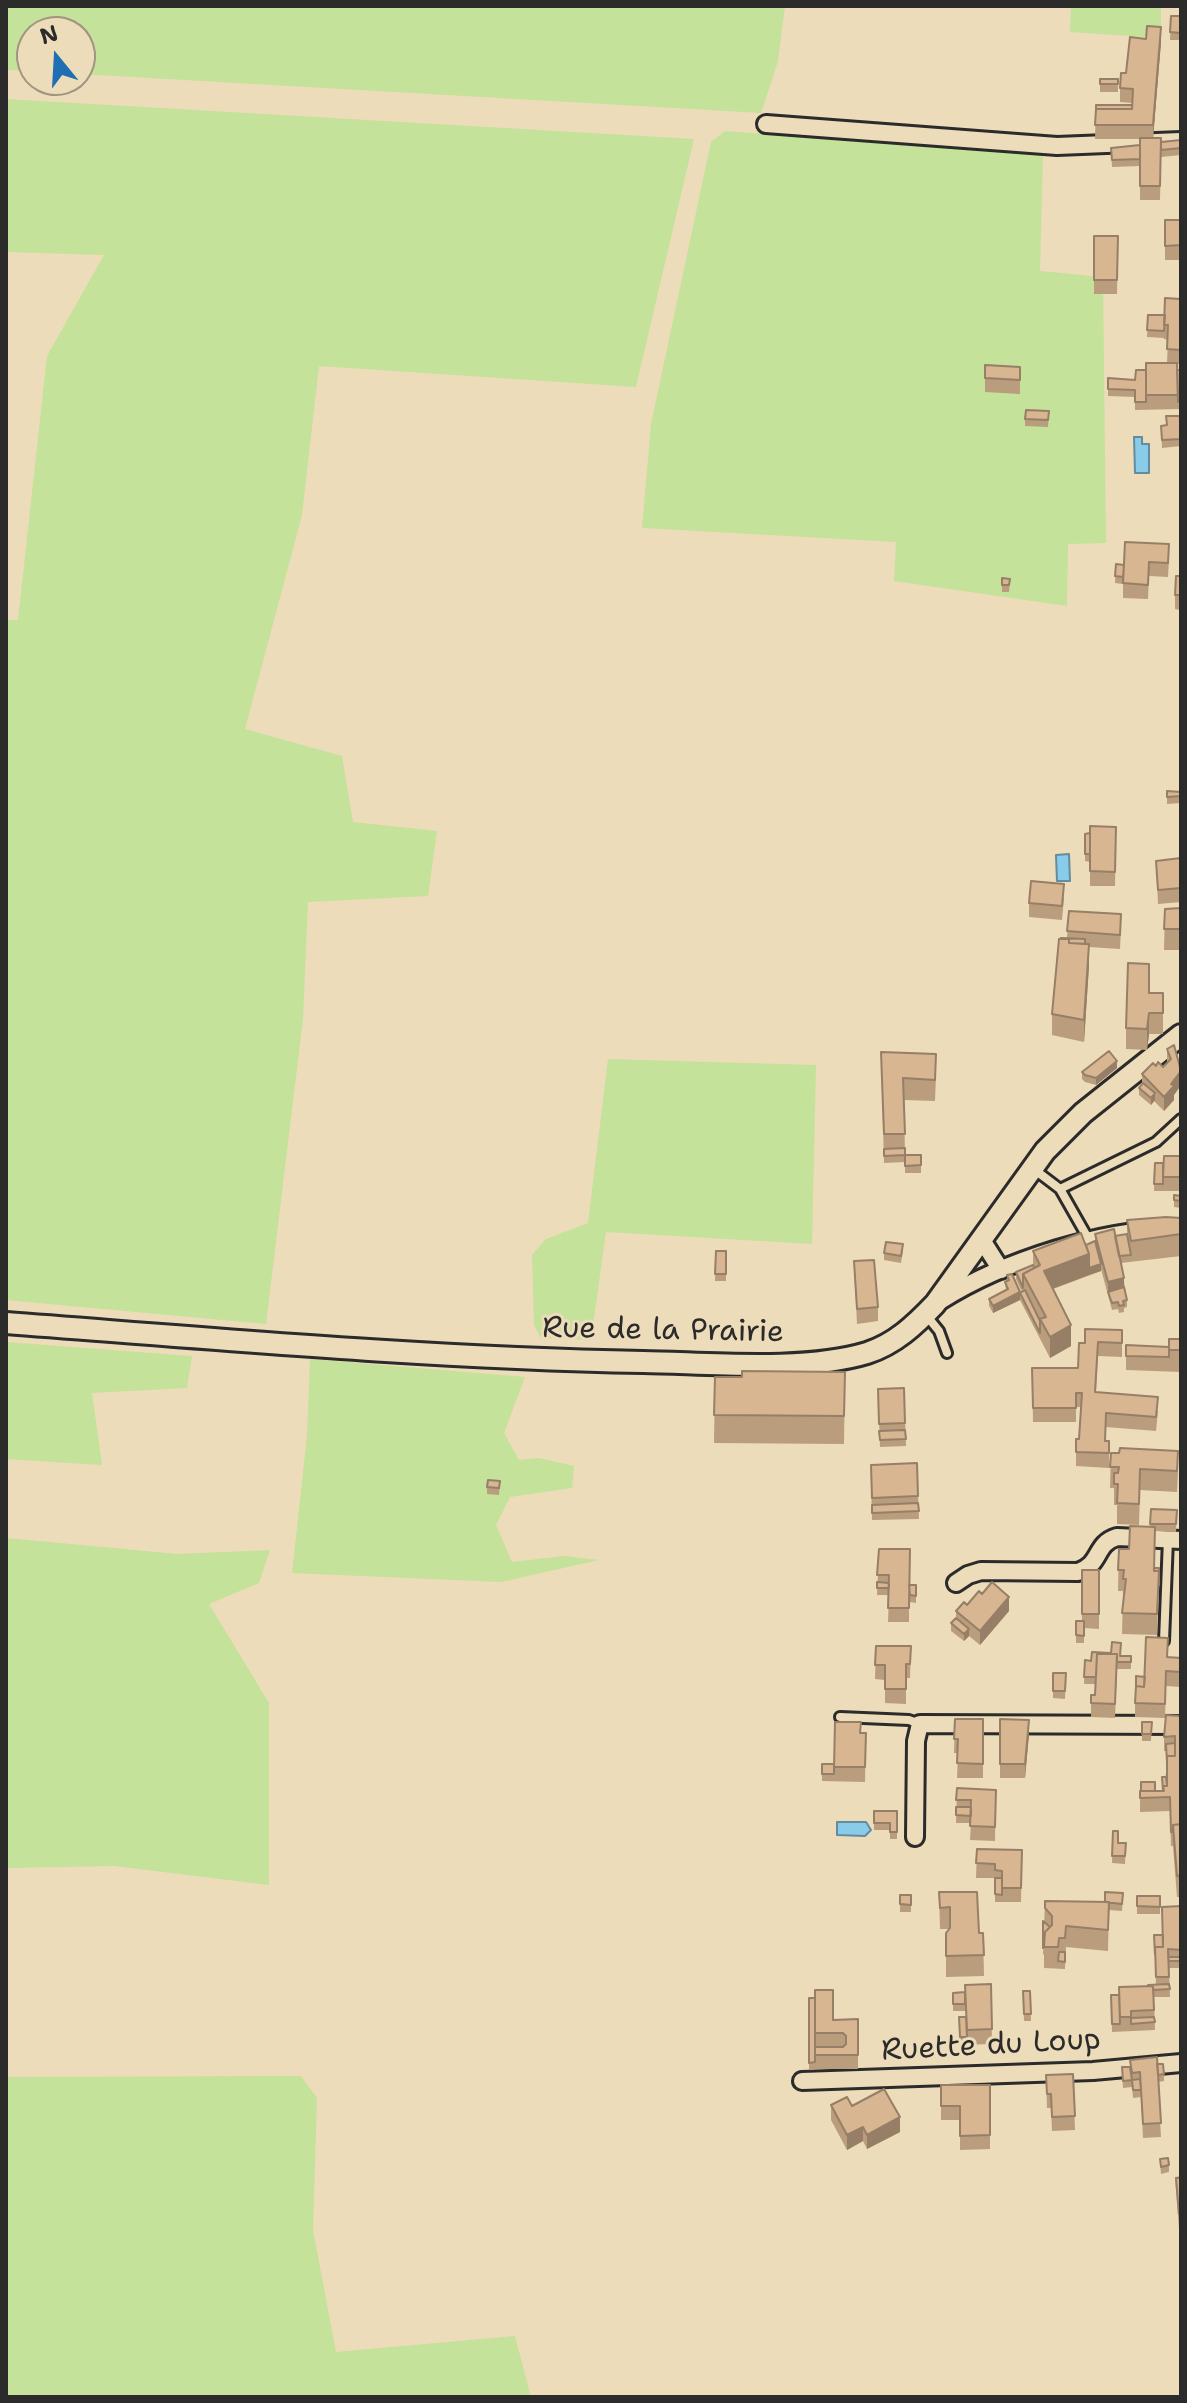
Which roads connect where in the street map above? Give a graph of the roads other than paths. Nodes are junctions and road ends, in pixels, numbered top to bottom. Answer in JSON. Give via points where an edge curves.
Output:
{"nodes":[{"id":1,"x":766,"y":124,"type":"dead end"},
{"id":2,"x":1181,"y":141,"type":"edge"},
{"id":3,"x":1180,"y":1042,"type":"edge"},
{"id":4,"x":1181,"y":1119,"type":"edge"},
{"id":5,"x":1033,"y":1168,"type":"junction"},
{"id":6,"x":1060,"y":1189,"type":"junction"},
{"id":7,"x":1181,"y":1230,"type":"edge"},
{"id":8,"x":982,"y":1240,"type":"junction"},
{"id":9,"x":1089,"y":1240,"type":"junction"},
{"id":10,"x":1001,"y":1270,"type":"junction"},
{"id":11,"x":930,"y":1310,"type":"junction"},
{"id":12,"x":6,"y":1323,"type":"edge"},
{"id":13,"x":947,"y":1353,"type":"dead end"},
{"id":14,"x":1175,"y":1540,"type":"edge"},
{"id":15,"x":956,"y":1583,"type":"dead end"},
{"id":16,"x":1164,"y":1641,"type":"edge"},
{"id":17,"x":840,"y":1717,"type":"dead end"},
{"id":18,"x":920,"y":1724,"type":"junction"},
{"id":19,"x":1181,"y":1725,"type":"edge"},
{"id":20,"x":915,"y":1837,"type":"dead end"},
{"id":21,"x":1181,"y":2063,"type":"edge"},
{"id":22,"x":802,"y":2081,"type":"dead end"}],
"edges":[{"from":1,"to":2,"type":"street","via":[[1057,146]]},
{"from":3,"to":5,"type":"street","name":"Rue de la Prairie","via":[[1083,1113]]},
{"from":4,"to":6,"type":"lane","via":[[1156,1142]]},
{"from":5,"to":6,"type":"lane"},
{"from":5,"to":8,"type":"street","name":"Rue de la Prairie"},
{"from":6,"to":9,"type":"lane"},
{"from":7,"to":9,"type":"street"},
{"from":8,"to":10,"type":"street"},
{"from":8,"to":11,"type":"street","name":"Rue de la Prairie"},
{"from":9,"to":10,"type":"street"},
{"from":10,"to":11,"type":"street"},
{"from":11,"to":12,"type":"street","name":"Rue de la Prairie","via":[[900,1337],[866,1353],[755,1364],[531,1360]]},
{"from":11,"to":13,"type":"lane"},
{"from":14,"to":15,"type":"street","via":[[1117,1537],[1107,1540],[1096,1561],[1078,1572],[981,1571]]},
{"from":14,"to":16,"type":"lane"},
{"from":17,"to":18,"type":"lane"},
{"from":18,"to":19,"type":"street"},
{"from":18,"to":20,"type":"street"},
{"from":21,"to":22,"type":"street","name":"Ruette du Loup"}]}
